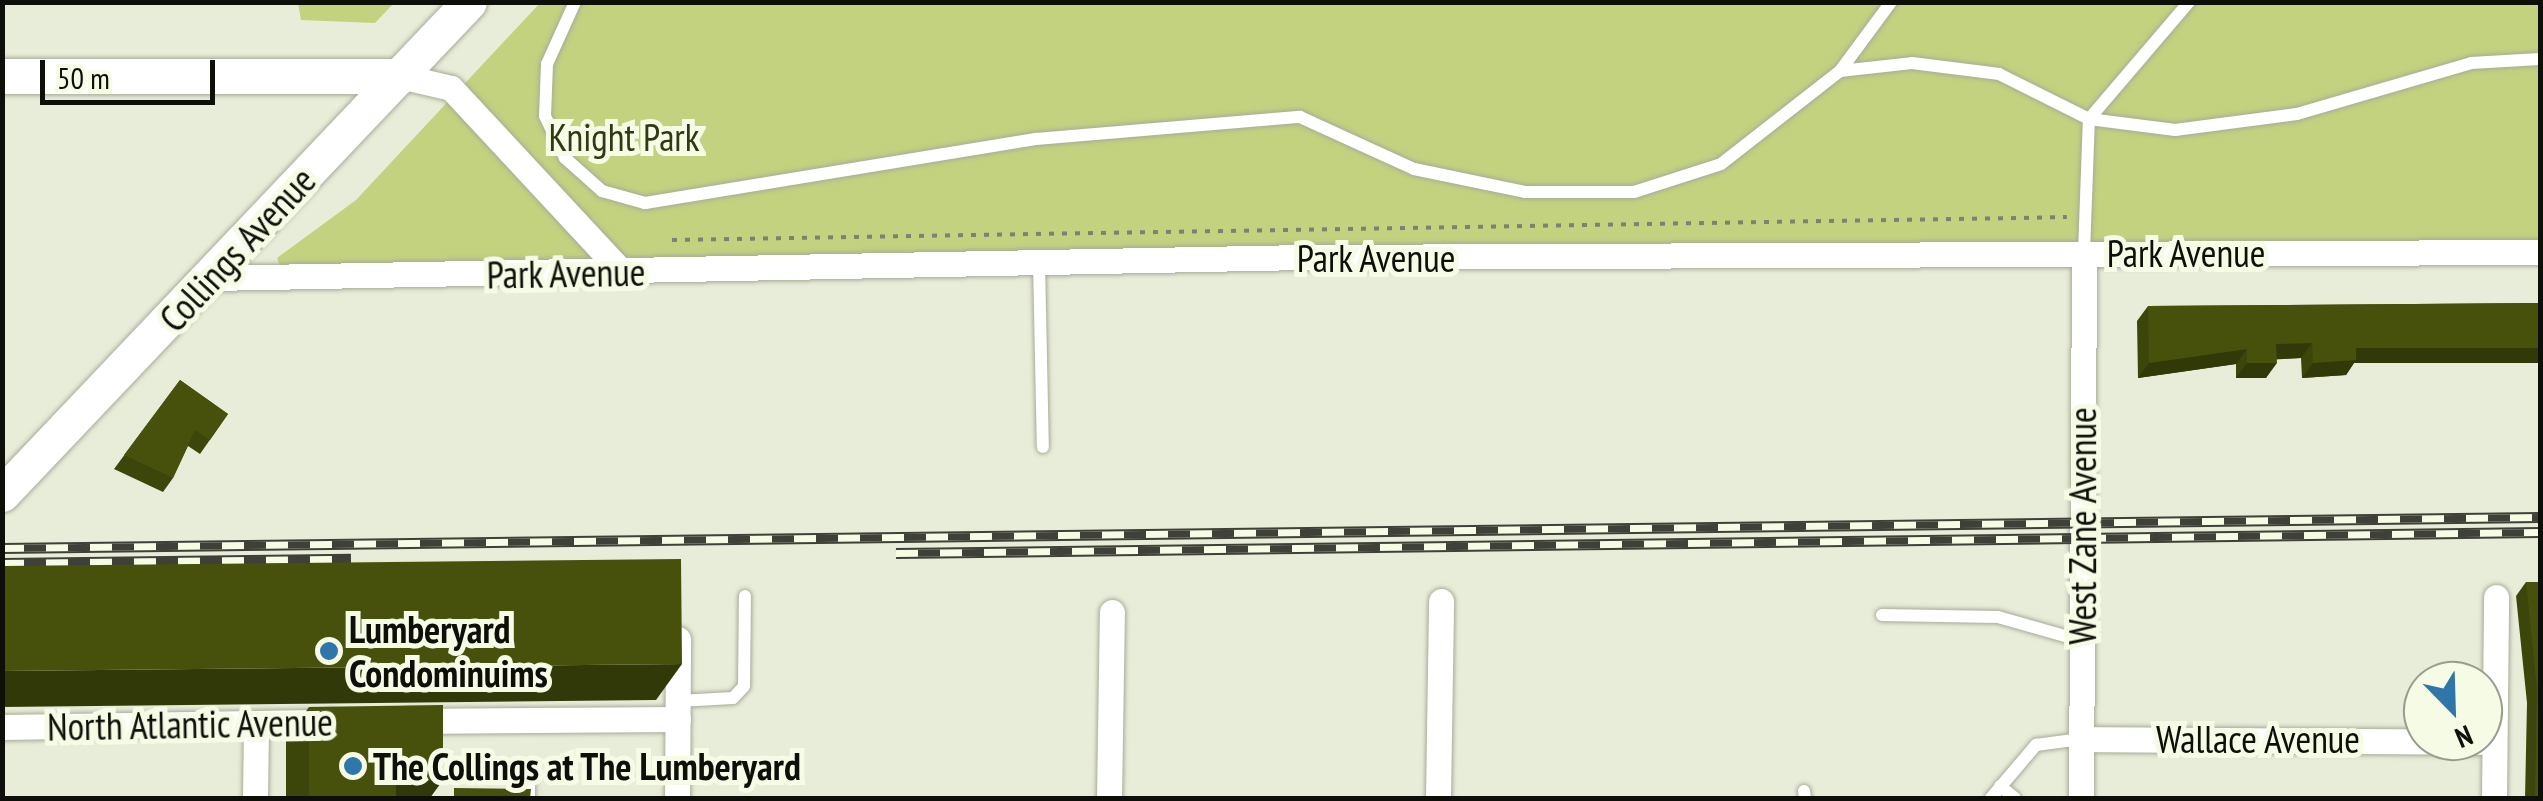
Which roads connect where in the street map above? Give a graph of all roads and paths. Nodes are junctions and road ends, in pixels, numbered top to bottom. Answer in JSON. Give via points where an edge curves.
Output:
{"nodes":[{"id":1,"x":469,"y":2,"type":"edge"},
{"id":2,"x":575,"y":2,"type":"edge"},
{"id":3,"x":1891,"y":2,"type":"edge"},
{"id":4,"x":2189,"y":2,"type":"edge"},
{"id":5,"x":2540,"y":59,"type":"edge"},
{"id":6,"x":1840,"y":71,"type":"junction"},
{"id":7,"x":2,"y":76,"type":"edge"},
{"id":8,"x":400,"y":76,"type":"junction"},
{"id":9,"x":2089,"y":119,"type":"junction"},
{"id":10,"x":2084,"y":217,"type":"junction"},
{"id":11,"x":672,"y":240,"type":"dead end"},
{"id":12,"x":2540,"y":252,"type":"edge"},
{"id":13,"x":2084,"y":254,"type":"junction"},
{"id":14,"x":1039,"y":263,"type":"junction"},
{"id":15,"x":623,"y":273,"type":"junction"},
{"id":16,"x":211,"y":278,"type":"junction"},
{"id":17,"x":1043,"y":447,"type":"dead end"},
{"id":18,"x":2,"y":494,"type":"edge"},
{"id":19,"x":745,"y":596,"type":"dead end"},
{"id":20,"x":2496,"y":596,"type":"dead end"},
{"id":21,"x":1440,"y":601,"type":"dead end"},
{"id":22,"x":1112,"y":612,"type":"dead end"},
{"id":23,"x":1882,"y":615,"type":"dead end"},
{"id":24,"x":678,"y":632,"type":"edge"},
{"id":25,"x":2082,"y":641,"type":"junction"},
{"id":26,"x":2495,"y":661,"type":"edge"},
{"id":27,"x":678,"y":710,"type":"junction"},
{"id":28,"x":256,"y":723,"type":"junction"},
{"id":29,"x":2,"y":727,"type":"edge"},
{"id":30,"x":2082,"y":739,"type":"junction"},
{"id":31,"x":2403,"y":741,"type":"edge"},
{"id":32,"x":2494,"y":761,"type":"edge"},
{"id":33,"x":529,"y":778,"type":"dead end"},
{"id":34,"x":2000,"y":786,"type":"junction"},
{"id":35,"x":254,"y":798,"type":"edge"},
{"id":36,"x":529,"y":798,"type":"edge"},
{"id":37,"x":677,"y":798,"type":"edge"},
{"id":38,"x":1109,"y":798,"type":"edge"},
{"id":39,"x":1438,"y":798,"type":"edge"},
{"id":40,"x":1991,"y":798,"type":"edge"},
{"id":41,"x":2015,"y":798,"type":"edge"},
{"id":42,"x":2082,"y":798,"type":"edge"},
{"id":43,"x":2494,"y":798,"type":"edge"}],
"edges":[{"from":1,"to":8,"type":"main road","name":"Collings Avenue"},
{"from":2,"to":6,"type":"lane","via":[[547,64],[545,116],[565,158],[602,190],[645,203],[1036,139],[1300,117],[1414,169],[1525,192],[1634,192],[1721,164]]},
{"from":3,"to":6,"type":"lane"},
{"from":4,"to":9,"type":"lane"},
{"from":5,"to":9,"type":"lane","via":[[2470,62],[2297,114],[2175,130]]},
{"from":6,"to":9,"type":"lane","via":[[1912,63],[1999,74]]},
{"from":7,"to":8,"type":"main road"},
{"from":8,"to":15,"type":"street","via":[[451,88]]},
{"from":8,"to":16,"type":"main road","name":"Collings Avenue"},
{"from":9,"to":10,"type":"lane"},
{"from":10,"to":11,"type":"path"},
{"from":10,"to":13,"type":"lane"},
{"from":12,"to":13,"type":"street","name":"Park Avenue"},
{"from":13,"to":14,"type":"street","name":"Park Avenue"},
{"from":13,"to":25,"type":"street","name":"West Zane Avenue"},
{"from":14,"to":15,"type":"street","name":"Park Avenue"},
{"from":14,"to":17,"type":"lane"},
{"from":15,"to":16,"type":"street","name":"Park Avenue"},
{"from":16,"to":18,"type":"main road","name":"Collings Avenue"},
{"from":19,"to":27,"type":"lane","via":[[744,686],[733,698]]},
{"from":20,"to":26,"type":"street"},
{"from":21,"to":39,"type":"street"},
{"from":22,"to":38,"type":"street"},
{"from":23,"to":25,"type":"lane","via":[[1998,618]]},
{"from":24,"to":27,"type":"street"},
{"from":25,"to":30,"type":"street","name":"West Zane Avenue"},
{"from":27,"to":28,"type":"street","name":"North Atlantic Avenue"},
{"from":27,"to":37,"type":"street"},
{"from":28,"to":29,"type":"street","name":"North Atlantic Avenue"},
{"from":28,"to":35,"type":"street"},
{"from":30,"to":31,"type":"street","name":"Wallace Avenue"},
{"from":30,"to":34,"type":"lane","via":[[2036,745]]},
{"from":30,"to":42,"type":"street","name":"West Zane Avenue"},
{"from":32,"to":43,"type":"street"},
{"from":33,"to":36,"type":"lane"},
{"from":34,"to":40,"type":"lane"},
{"from":34,"to":41,"type":"lane"}]}
